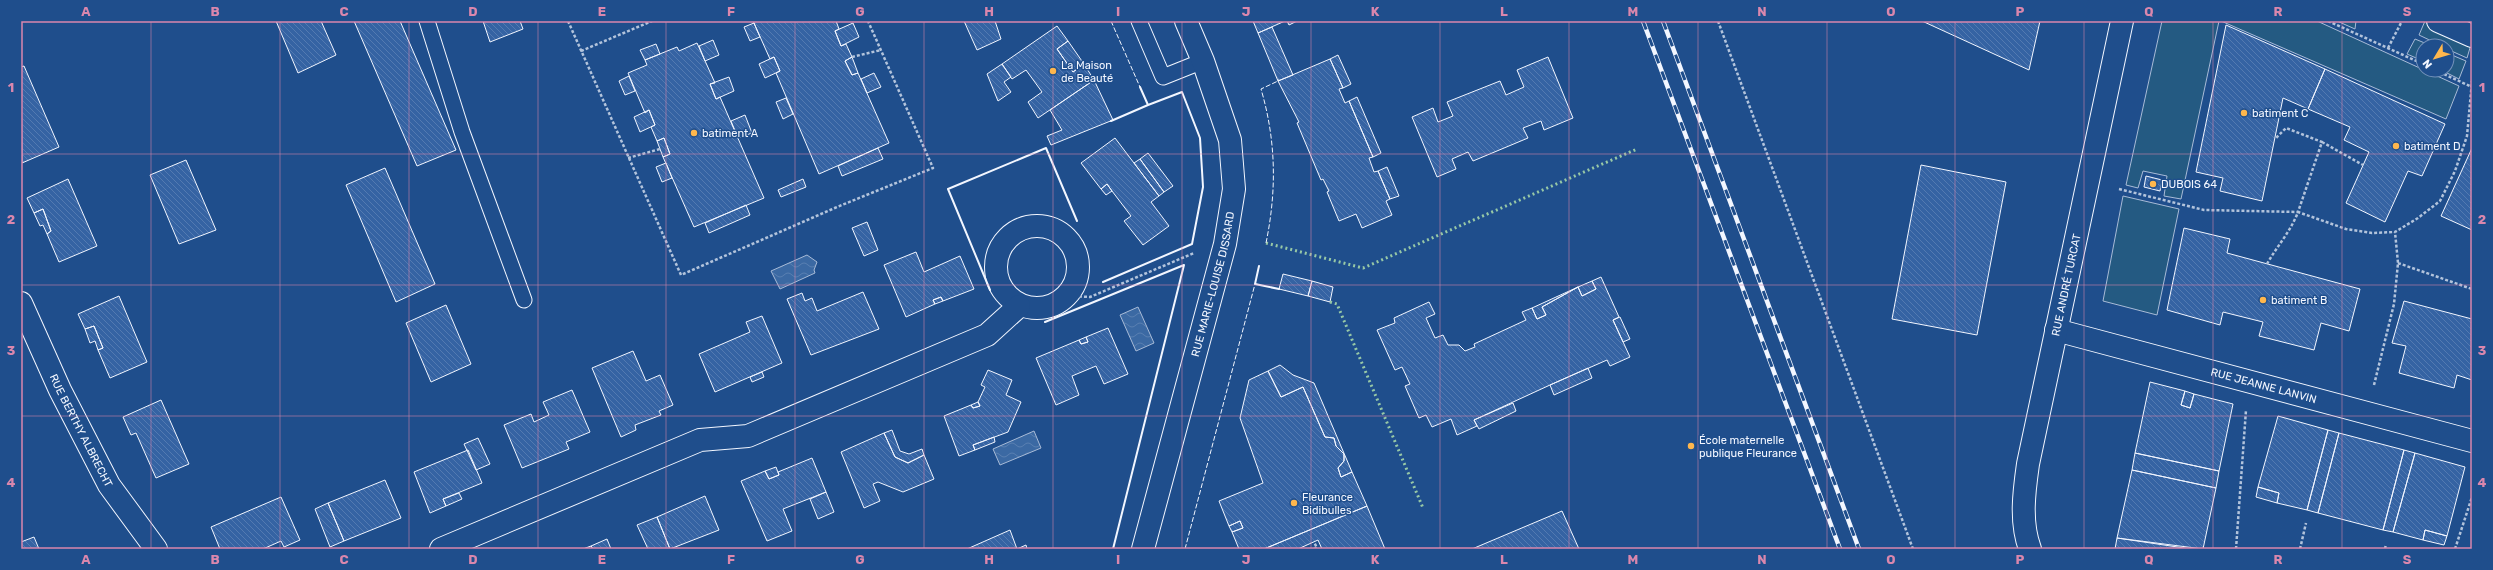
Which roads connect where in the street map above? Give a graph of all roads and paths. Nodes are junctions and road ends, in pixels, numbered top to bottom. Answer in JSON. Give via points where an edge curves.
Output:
{"nodes":[{"id":1,"x":427,"y":21,"type":"edge"},
{"id":2,"x":568,"y":21,"type":"edge"},
{"id":3,"x":652,"y":21,"type":"edge"},
{"id":4,"x":868,"y":21,"type":"edge"},
{"id":5,"x":1139,"y":21,"type":"edge"},
{"id":6,"x":1186,"y":21,"type":"edge"},
{"id":7,"x":1718,"y":21,"type":"edge"},
{"id":8,"x":2122,"y":21,"type":"edge"},
{"id":9,"x":2328,"y":21,"type":"edge"},
{"id":10,"x":2402,"y":21,"type":"edge"},
{"id":11,"x":2438,"y":21,"type":"edge"},
{"id":12,"x":2472,"y":36,"type":"edge"},
{"id":13,"x":2388,"y":48,"type":"junction"},
{"id":14,"x":881,"y":50,"type":"junction"},
{"id":15,"x":581,"y":51,"type":"junction"},
{"id":16,"x":852,"y":57,"type":"dead end"},
{"id":17,"x":2415,"y":60,"type":"edge"},
{"id":18,"x":1203,"y":62,"type":"junction"},
{"id":19,"x":2452,"y":78,"type":"edge"},
{"id":20,"x":2472,"y":81,"type":"edge"},
{"id":21,"x":2472,"y":87,"type":"edge"},
{"id":22,"x":2276,"y":138,"type":"dead end"},
{"id":23,"x":2322,"y":142,"type":"junction"},
{"id":24,"x":660,"y":149,"type":"dead end"},
{"id":25,"x":628,"y":158,"type":"junction"},
{"id":26,"x":2363,"y":165,"type":"dead end"},
{"id":27,"x":2119,"y":189,"type":"dead end"},
{"id":28,"x":2298,"y":212,"type":"junction"},
{"id":29,"x":2395,"y":232,"type":"junction"},
{"id":30,"x":1225,"y":244,"type":"junction"},
{"id":31,"x":2398,"y":263,"type":"junction"},
{"id":32,"x":2267,"y":264,"type":"dead end"},
{"id":33,"x":2472,"y":289,"type":"edge"},
{"id":34,"x":1069,"y":296,"type":"junction"},
{"id":35,"x":524,"y":300,"type":"dead end"},
{"id":36,"x":21,"y":303,"type":"edge"},
{"id":37,"x":1019,"y":306,"type":"junction"},
{"id":38,"x":2056,"y":330,"type":"junction"},
{"id":39,"x":2372,"y":389,"type":"dead end"},
{"id":40,"x":2246,"y":409,"type":"dead end"},
{"id":41,"x":2472,"y":441,"type":"edge"},
{"id":42,"x":2472,"y":497,"type":"edge"},
{"id":43,"x":2306,"y":523,"type":"dead end"},
{"id":44,"x":1314,"y":542,"type":"dead end"},
{"id":45,"x":2386,"y":544,"type":"dead end"},
{"id":46,"x":156,"y":549,"type":"edge"},
{"id":47,"x":441,"y":549,"type":"edge"},
{"id":48,"x":1143,"y":549,"type":"edge"},
{"id":49,"x":1314,"y":549,"type":"edge"},
{"id":50,"x":1913,"y":549,"type":"edge"},
{"id":51,"x":2030,"y":549,"type":"edge"},
{"id":52,"x":2236,"y":549,"type":"edge"},
{"id":53,"x":2300,"y":549,"type":"edge"},
{"id":54,"x":2385,"y":549,"type":"edge"},
{"id":55,"x":2455,"y":549,"type":"edge"}],
"edges":[{"from":1,"to":35,"type":"lane","via":[[462,132]]},
{"from":2,"to":15,"type":"path"},
{"from":3,"to":15,"type":"path"},
{"from":4,"to":14,"type":"path"},
{"from":5,"to":18,"type":"lane","via":[[1163,77]]},
{"from":6,"to":18,"type":"street","name":"RUE MARIE-LOUISE DISSARD"},
{"from":7,"to":50,"type":"path"},
{"from":8,"to":38,"type":"street","name":"RUE ANDRÉ TURCAT"},
{"from":9,"to":13,"type":"path"},
{"from":10,"to":13,"type":"path"},
{"from":11,"to":12,"type":"street"},
{"from":13,"to":17,"type":"path"},
{"from":14,"to":16,"type":"path"},
{"from":14,"to":25,"type":"path","via":[[933,168],[680,275]]},
{"from":15,"to":25,"type":"path"},
{"from":18,"to":30,"type":"street","name":"RUE MARIE-LOUISE DISSARD","via":[[1230,140],[1234,189]]},
{"from":19,"to":21,"type":"path"},
{"from":20,"to":21,"type":"path"},
{"from":21,"to":29,"type":"path","via":[[2467,136],[2440,201]]},
{"from":22,"to":23,"type":"path","via":[[2286,128]]},
{"from":23,"to":26,"type":"path"},
{"from":23,"to":28,"type":"path"},
{"from":24,"to":25,"type":"path"},
{"from":27,"to":28,"type":"path","via":[[2204,210]]},
{"from":28,"to":29,"type":"path","via":[[2346,229],[2372,233]]},
{"from":28,"to":32,"type":"path","via":[[2293,226]]},
{"from":29,"to":31,"type":"path"},
{"from":30,"to":34,"type":"path","via":[[1188,254],[1090,297]]},
{"from":30,"to":48,"type":"street","name":"RUE MARIE-LOUISE DISSARD"},
{"from":31,"to":33,"type":"path"},
{"from":31,"to":39,"type":"path","via":[[2394,304]]},
{"from":34,"to":37,"type":"street","via":[[1058,304],[1038,310]]},
{"from":34,"to":37,"type":"street","via":[[1078,277],[1077,255],[1063,234],[1043,225],[1014,231],[1000,246],[995,262],[1002,291]]},
{"from":36,"to":46,"type":"street","name":"RUE BERTHY ALBRECHT","via":[[60,390],[109,485]]},
{"from":37,"to":47,"type":"street","via":[[987,335],[748,436],[700,440]]},
{"from":38,"to":41,"type":"street","name":"RUE JEANNE LANVIN"},
{"from":38,"to":51,"type":"street","name":"RUE ANDRÉ TURCAT","via":[[2024,493],[2024,519]]},
{"from":40,"to":52,"type":"path"},
{"from":42,"to":55,"type":"path"},
{"from":43,"to":53,"type":"path"},
{"from":44,"to":49,"type":"path","via":[[1317,548]]},
{"from":45,"to":54,"type":"path"}]}
